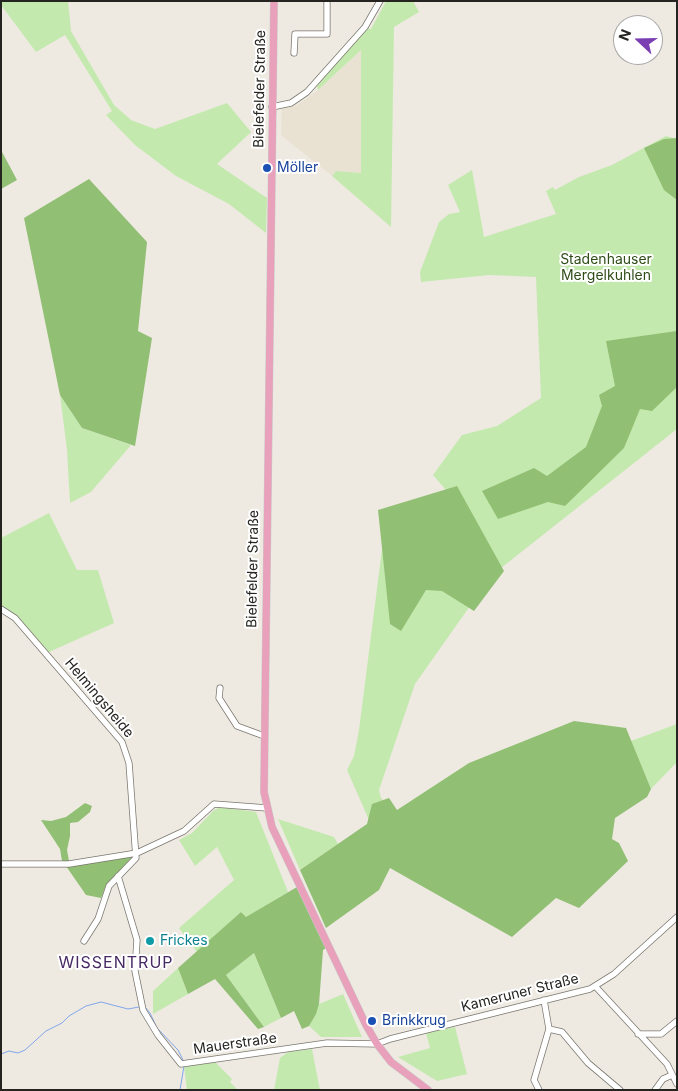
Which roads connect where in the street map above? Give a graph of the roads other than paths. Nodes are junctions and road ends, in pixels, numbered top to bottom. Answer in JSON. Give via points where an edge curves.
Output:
{"nodes":[{"id":1,"x":274,"y":1,"type":"edge"},
{"id":2,"x":327,"y":1,"type":"edge"},
{"id":3,"x":380,"y":1,"type":"edge"},
{"id":4,"x":294,"y":52,"type":"dead end"},
{"id":5,"x":272,"y":107,"type":"junction"},
{"id":6,"x":1,"y":609,"type":"edge"},
{"id":7,"x":220,"y":688,"type":"dead end"},
{"id":8,"x":264,"y":736,"type":"junction"},
{"id":9,"x":267,"y":808,"type":"junction"},
{"id":10,"x":137,"y":853,"type":"junction"},
{"id":11,"x":1,"y":864,"type":"edge"},
{"id":12,"x":118,"y":876,"type":"junction"},
{"id":13,"x":677,"y":917,"type":"edge"},
{"id":14,"x":84,"y":941,"type":"dead end"},
{"id":15,"x":595,"y":986,"type":"junction"},
{"id":16,"x":544,"y":1000,"type":"junction"},
{"id":17,"x":677,"y":1021,"type":"edge"},
{"id":18,"x":549,"y":1030,"type":"junction"},
{"id":19,"x":638,"y":1034,"type":"junction"},
{"id":20,"x":377,"y":1044,"type":"junction"},
{"id":21,"x":672,"y":1075,"type":"junction"},
{"id":22,"x":677,"y":1084,"type":"edge"},
{"id":23,"x":428,"y":1090,"type":"edge"},
{"id":24,"x":538,"y":1090,"type":"edge"},
{"id":25,"x":620,"y":1090,"type":"edge"},
{"id":26,"x":655,"y":1090,"type":"edge"}],
"edges":[{"from":1,"to":5,"type":"main road","name":"Bielefelder Straße"},
{"from":2,"to":4,"type":"street","via":[[327,34],[295,34]]},
{"from":3,"to":5,"type":"street","via":[[365,27],[307,92],[291,104]]},
{"from":5,"to":8,"type":"main road","name":"Bielefelder Straße"},
{"from":6,"to":10,"type":"street","name":"Helmingsheide","via":[[15,618],[125,746]]},
{"from":7,"to":8,"type":"street","via":[[219,698],[237,726]]},
{"from":8,"to":9,"type":"main road","name":"Bielefelder Straße","via":[[263,778]]},
{"from":9,"to":10,"type":"street","via":[[214,804],[184,831]]},
{"from":9,"to":20,"type":"main road","name":"Bielefelder Straße","via":[[272,827]]},
{"from":10,"to":11,"type":"street","via":[[70,864]]},
{"from":10,"to":12,"type":"street"},
{"from":12,"to":14,"type":"street","via":[[109,886],[98,920]]},
{"from":12,"to":20,"type":"street","name":"Mauerstraße","via":[[137,940],[135,971],[144,1010],[158,1035],[184,1064],[327,1043]]},
{"from":13,"to":15,"type":"street","name":"Kameruner Straße","via":[[614,974]]},
{"from":15,"to":16,"type":"street","name":"Kameruner Straße"},
{"from":15,"to":19,"type":"street"},
{"from":16,"to":18,"type":"street"},
{"from":16,"to":20,"type":"street","name":"Kameruner Straße"},
{"from":17,"to":19,"type":"street","via":[[661,1034]]},
{"from":18,"to":24,"type":"street","via":[[534,1080]]},
{"from":18,"to":25,"type":"street","via":[[562,1032],[588,1063]]},
{"from":19,"to":21,"type":"street","via":[[667,1064]]},
{"from":20,"to":23,"type":"main road","name":"Bielefelder Straße","via":[[399,1069]]},
{"from":21,"to":22,"type":"street"},
{"from":21,"to":26,"type":"street","via":[[663,1079]]}]}
